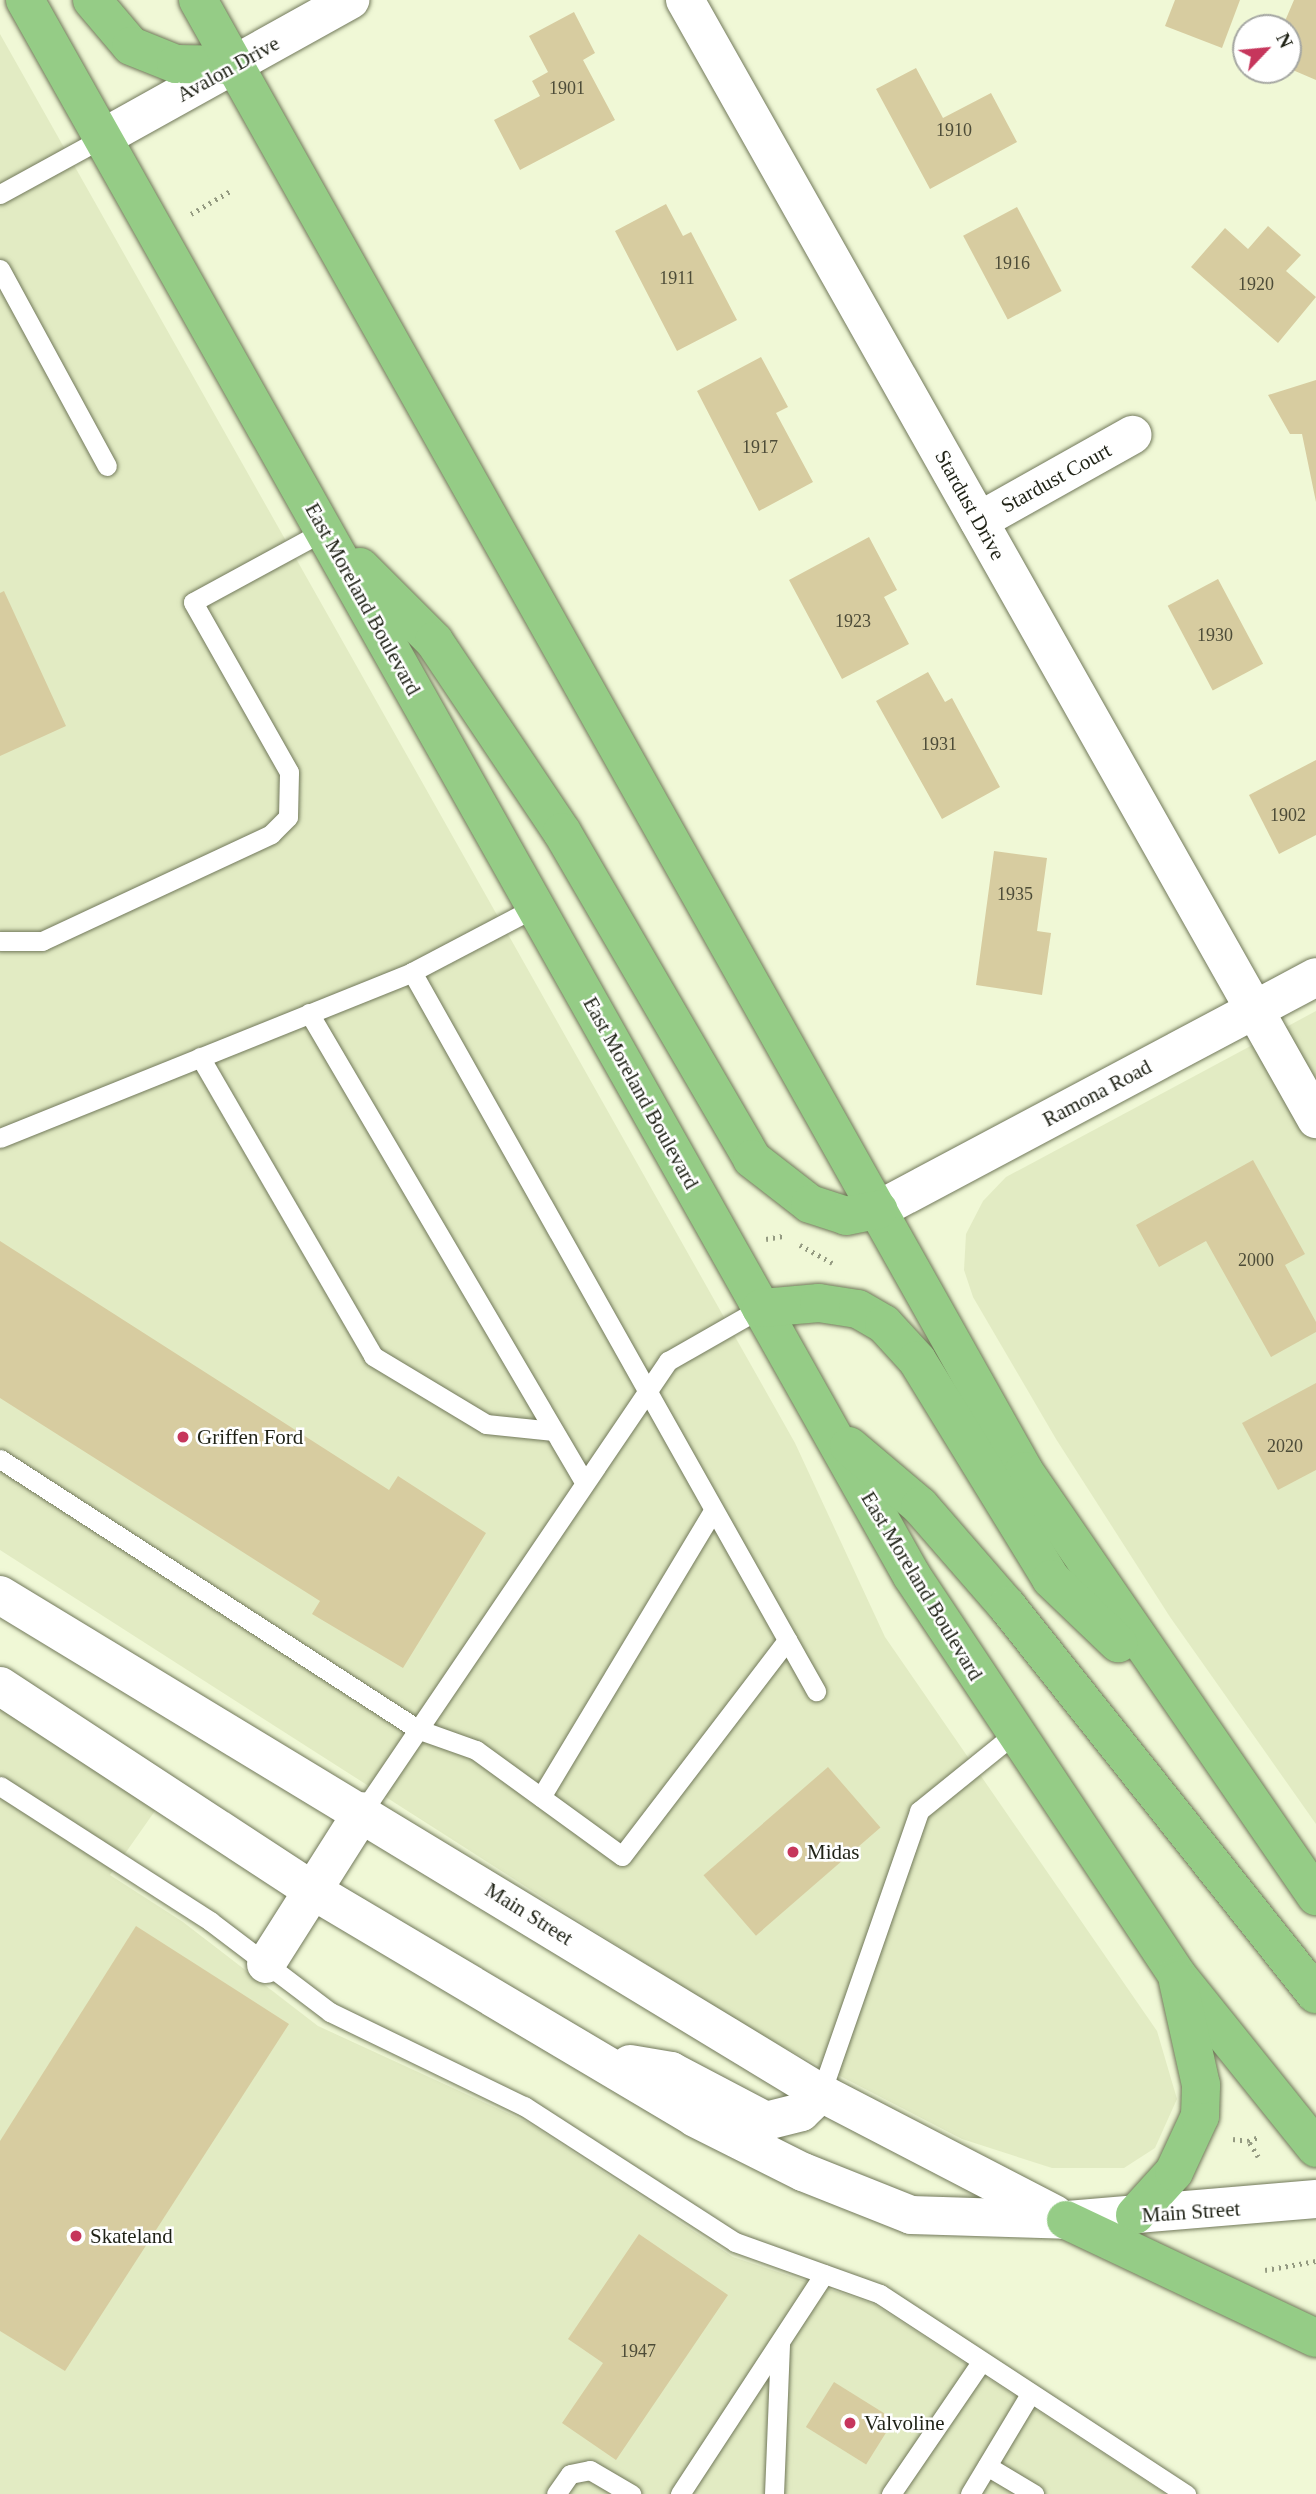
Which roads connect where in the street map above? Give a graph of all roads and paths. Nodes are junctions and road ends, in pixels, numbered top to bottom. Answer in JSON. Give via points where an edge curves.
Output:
{"nodes":[{"id":1,"x":25,"y":0,"type":"edge"},
{"id":2,"x":92,"y":0,"type":"edge"},
{"id":3,"x":198,"y":0,"type":"edge"},
{"id":4,"x":351,"y":0,"type":"edge"},
{"id":5,"x":685,"y":0,"type":"edge"},
{"id":6,"x":235,"y":65,"type":"junction"},
{"id":7,"x":104,"y":137,"type":"junction"},
{"id":8,"x":232,"y":190,"type":"dead end"},
{"id":9,"x":0,"y":194,"type":"edge"},
{"id":10,"x":191,"y":214,"type":"dead end"},
{"id":11,"x":0,"y":269,"type":"edge"},
{"id":12,"x":1132,"y":435,"type":"dead end"},
{"id":13,"x":107,"y":466,"type":"dead end"},
{"id":14,"x":979,"y":521,"type":"junction"},
{"id":15,"x":324,"y":531,"type":"junction"},
{"id":16,"x":536,"y":907,"type":"junction"},
{"id":17,"x":0,"y":941,"type":"edge"},
{"id":18,"x":412,"y":972,"type":"junction"},
{"id":19,"x":1316,"y":977,"type":"edge"},
{"id":20,"x":1254,"y":1010,"type":"junction"},
{"id":21,"x":309,"y":1013,"type":"junction"},
{"id":22,"x":200,"y":1057,"type":"junction"},
{"id":23,"x":1316,"y":1119,"type":"edge"},
{"id":24,"x":0,"y":1138,"type":"edge"},
{"id":25,"x":878,"y":1210,"type":"junction"},
{"id":26,"x":765,"y":1239,"type":"dead end"},
{"id":27,"x":843,"y":1268,"type":"dead end"},
{"id":28,"x":761,"y":1308,"type":"junction"},
{"id":29,"x":644,"y":1394,"type":"junction"},
{"id":30,"x":554,"y":1431,"type":"junction"},
{"id":31,"x":831,"y":1431,"type":"junction"},
{"id":32,"x":0,"y":1459,"type":"edge"},
{"id":33,"x":583,"y":1480,"type":"junction"},
{"id":34,"x":712,"y":1512,"type":"junction"},
{"id":35,"x":0,"y":1595,"type":"edge"},
{"id":36,"x":787,"y":1640,"type":"junction"},
{"id":37,"x":0,"y":1686,"type":"edge"},
{"id":38,"x":816,"y":1691,"type":"dead end"},
{"id":39,"x":1173,"y":1696,"type":"junction"},
{"id":40,"x":417,"y":1729,"type":"junction"},
{"id":41,"x":1013,"y":1735,"type":"junction"},
{"id":42,"x":0,"y":1786,"type":"edge"},
{"id":43,"x":541,"y":1797,"type":"junction"},
{"id":44,"x":363,"y":1811,"type":"junction"},
{"id":45,"x":310,"y":1889,"type":"junction"},
{"id":46,"x":1316,"y":1896,"type":"edge"},
{"id":47,"x":266,"y":1964,"type":"junction"},
{"id":48,"x":1177,"y":1975,"type":"junction"},
{"id":49,"x":1316,"y":1994,"type":"edge"},
{"id":50,"x":600,"y":2059,"type":"junction"},
{"id":51,"x":821,"y":2092,"type":"junction"},
{"id":52,"x":1263,"y":2135,"type":"dead end"},
{"id":53,"x":1233,"y":2139,"type":"dead end"},
{"id":54,"x":1248,"y":2141,"type":"junction"},
{"id":55,"x":1316,"y":2148,"type":"edge"},
{"id":56,"x":1258,"y":2157,"type":"dead end"},
{"id":57,"x":1316,"y":2199,"type":"edge"},
{"id":58,"x":1135,"y":2215,"type":"junction"},
{"id":59,"x":1066,"y":2220,"type":"junction"},
{"id":60,"x":1316,"y":2261,"type":"edge"},
{"id":61,"x":1250,"y":2272,"type":"dead end"},
{"id":62,"x":824,"y":2274,"type":"junction"},
{"id":63,"x":1316,"y":2338,"type":"edge"},
{"id":64,"x":780,"y":2342,"type":"junction"},
{"id":65,"x":981,"y":2362,"type":"junction"},
{"id":66,"x":1030,"y":2393,"type":"junction"},
{"id":67,"x":987,"y":2466,"type":"junction"},
{"id":68,"x":556,"y":2494,"type":"edge"},
{"id":69,"x":631,"y":2494,"type":"edge"},
{"id":70,"x":680,"y":2494,"type":"edge"},
{"id":71,"x":774,"y":2494,"type":"edge"},
{"id":72,"x":891,"y":2494,"type":"edge"},
{"id":73,"x":970,"y":2494,"type":"edge"},
{"id":74,"x":1034,"y":2494,"type":"edge"},
{"id":75,"x":1186,"y":2494,"type":"edge"}],
"edges":[{"from":1,"to":7,"type":"main road","name":"East Moreland Boulevard"},
{"from":2,"to":6,"type":"main road","via":[[131,46],[176,64]]},
{"from":3,"to":6,"type":"main road"},
{"from":4,"to":6,"type":"main road","name":"Avalon Drive"},
{"from":5,"to":14,"type":"main road","name":"Stardust Drive"},
{"from":6,"to":7,"type":"main road","name":"Avalon Drive"},
{"from":6,"to":25,"type":"main road"},
{"from":7,"to":9,"type":"lane"},
{"from":7,"to":15,"type":"main road","name":"East Moreland Boulevard"},
{"from":8,"to":10,"type":"path"},
{"from":11,"to":13,"type":"lane"},
{"from":12,"to":14,"type":"main road","name":"Stardust Court"},
{"from":14,"to":20,"type":"main road","name":"Stardust Drive"},
{"from":15,"to":16,"type":"main road","name":"East Moreland Boulevard"},
{"from":15,"to":17,"type":"lane","via":[[193,602],[289,772],[288,817],[271,834],[42,941]]},
{"from":15,"to":25,"type":"main road","via":[[441,653],[562,832],[752,1159],[810,1204],[846,1216]]},
{"from":16,"to":18,"type":"lane"},
{"from":16,"to":28,"type":"main road","name":"East Moreland Boulevard"},
{"from":18,"to":21,"type":"lane"},
{"from":18,"to":29,"type":"lane"},
{"from":19,"to":20,"type":"main road","name":"Ramona Road"},
{"from":20,"to":23,"type":"main road","name":"Stardust Drive"},
{"from":20,"to":25,"type":"main road","name":"Ramona Road"},
{"from":21,"to":22,"type":"lane"},
{"from":21,"to":30,"type":"lane"},
{"from":22,"to":24,"type":"lane"},
{"from":22,"to":30,"type":"lane","via":[[373,1356],[486,1424]]},
{"from":25,"to":39,"type":"main road","via":[[1024,1471]]},
{"from":26,"to":27,"type":"path","via":[[777,1233]]},
{"from":28,"to":29,"type":"lane","via":[[668,1361]]},
{"from":28,"to":31,"type":"main road","name":"East Moreland Boulevard"},
{"from":28,"to":39,"type":"main road","via":[[819,1303],[858,1309],[884,1324],[917,1360],[1051,1579]]},
{"from":29,"to":33,"type":"lane"},
{"from":29,"to":34,"type":"lane"},
{"from":30,"to":33,"type":"lane"},
{"from":31,"to":41,"type":"main road","name":"East Moreland Boulevard"},
{"from":31,"to":49,"type":"main road","via":[[920,1506],[999,1596]]},
{"from":32,"to":40,"type":"lane"},
{"from":33,"to":40,"type":"lane"},
{"from":34,"to":36,"type":"lane"},
{"from":34,"to":43,"type":"lane"},
{"from":35,"to":44,"type":"main road","name":"Main Street"},
{"from":36,"to":38,"type":"lane"},
{"from":36,"to":43,"type":"lane","via":[[622,1856]]},
{"from":37,"to":45,"type":"main road","name":"Main Street"},
{"from":39,"to":46,"type":"main road"},
{"from":40,"to":43,"type":"lane","via":[[476,1750]]},
{"from":40,"to":44,"type":"lane"},
{"from":41,"to":48,"type":"main road","name":"East Moreland Boulevard"},
{"from":41,"to":51,"type":"lane","via":[[919,1811]]},
{"from":42,"to":47,"type":"lane","via":[[160,1887]]},
{"from":44,"to":45,"type":"main road"},
{"from":44,"to":51,"type":"main road","name":"Main Street"},
{"from":45,"to":47,"type":"main road"},
{"from":45,"to":50,"type":"main road","name":"Main Street"},
{"from":47,"to":62,"type":"lane","via":[[330,2012],[524,2106],[735,2242]]},
{"from":48,"to":55,"type":"main road","name":"East Moreland Boulevard"},
{"from":48,"to":58,"type":"main road","via":[[1201,2085],[1200,2116],[1174,2172]]},
{"from":50,"to":51,"type":"main road","via":[[671,2071],[765,2120],[802,2112]]},
{"from":50,"to":59,"type":"main road","name":"Main Street","via":[[695,2118],[803,2172],[911,2215]]},
{"from":51,"to":59,"type":"main road","name":"Main Street"},
{"from":52,"to":54,"type":"path"},
{"from":53,"to":54,"type":"path"},
{"from":54,"to":56,"type":"path"},
{"from":57,"to":58,"type":"main road","name":"Main Street"},
{"from":58,"to":59,"type":"main road","name":"Main Street"},
{"from":59,"to":63,"type":"main road"},
{"from":60,"to":61,"type":"path"},
{"from":62,"to":64,"type":"lane"},
{"from":62,"to":65,"type":"lane","via":[[880,2294]]},
{"from":64,"to":70,"type":"lane"},
{"from":64,"to":71,"type":"lane"},
{"from":65,"to":66,"type":"lane"},
{"from":65,"to":72,"type":"lane"},
{"from":66,"to":67,"type":"lane"},
{"from":66,"to":75,"type":"lane"},
{"from":67,"to":73,"type":"lane"},
{"from":67,"to":74,"type":"lane"},
{"from":68,"to":69,"type":"lane","via":[[570,2474],[590,2470]]}]}
